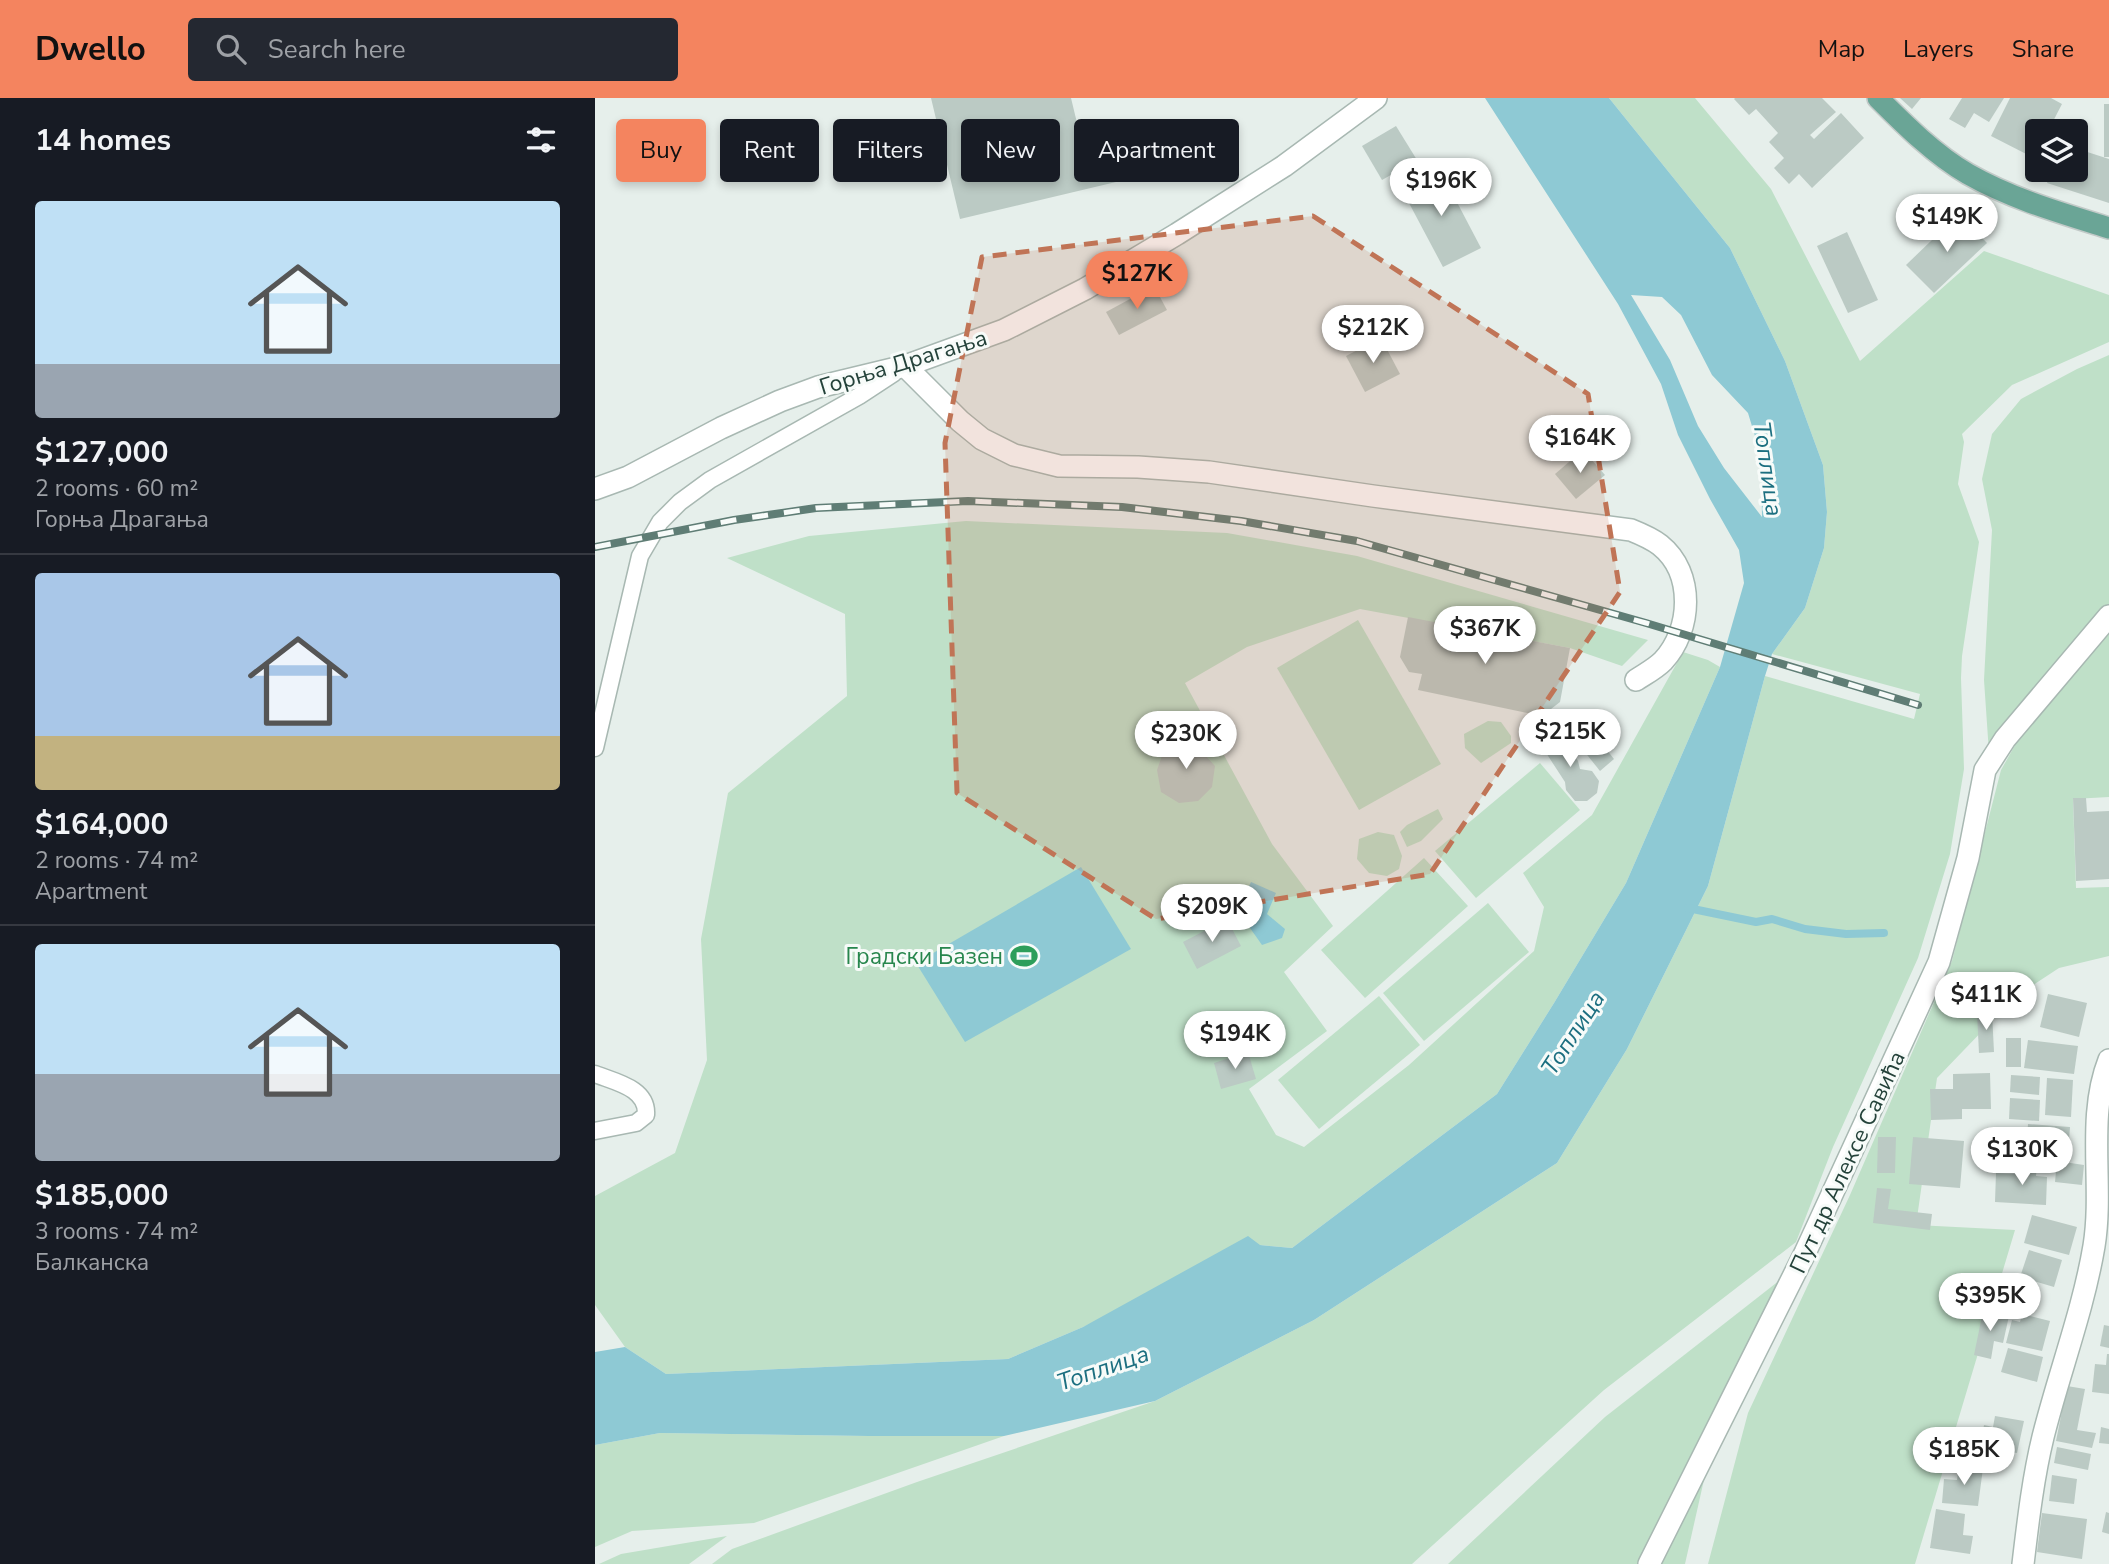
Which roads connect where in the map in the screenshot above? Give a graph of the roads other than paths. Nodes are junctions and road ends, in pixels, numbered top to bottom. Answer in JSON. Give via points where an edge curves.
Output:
{"nodes":[{"id":1,"x":1376,"y":98,"type":"edge"},
{"id":2,"x":1878,"y":98,"type":"edge"},
{"id":3,"x":2109,"y":228,"type":"edge"},
{"id":4,"x":905,"y":366,"type":"junction"},
{"id":5,"x":595,"y":489,"type":"edge"},
{"id":6,"x":2109,"y":616,"type":"edge"},
{"id":7,"x":1636,"y":680,"type":"dead end"},
{"id":8,"x":595,"y":748,"type":"edge"},
{"id":9,"x":2109,"y":1060,"type":"edge"},
{"id":10,"x":595,"y":1074,"type":"edge"},
{"id":11,"x":595,"y":1131,"type":"edge"},
{"id":12,"x":1649,"y":1564,"type":"edge"},
{"id":13,"x":2023,"y":1564,"type":"edge"}],
"edges":[{"from":1,"to":4,"type":"street","name":"Горња Драгања","via":[[1284,166],[1085,289],[1004,330]]},
{"from":2,"to":3,"type":"main road","via":[[1966,173],[2038,206]]},
{"from":4,"to":5,"type":"street","name":"Горња Драгања","via":[[817,387],[780,401]]},
{"from":4,"to":7,"type":"street","via":[[982,439],[1014,455],[1059,466],[1209,472],[1631,530],[1647,536],[1661,545],[1681,573],[1685,620],[1673,649]]},
{"from":4,"to":8,"type":"lane","via":[[710,480],[660,522],[641,556]]},
{"from":6,"to":12,"type":"street","name":"Пут др Алексе Савића","via":[[2005,739],[1985,770],[1968,858],[1939,961],[1805,1253]]},
{"from":9,"to":13,"type":"street","via":[[2099,1105],[2094,1244],[2042,1439]]},
{"from":10,"to":11,"type":"lane","via":[[640,1094],[647,1106],[646,1115],[636,1123]]}]}
